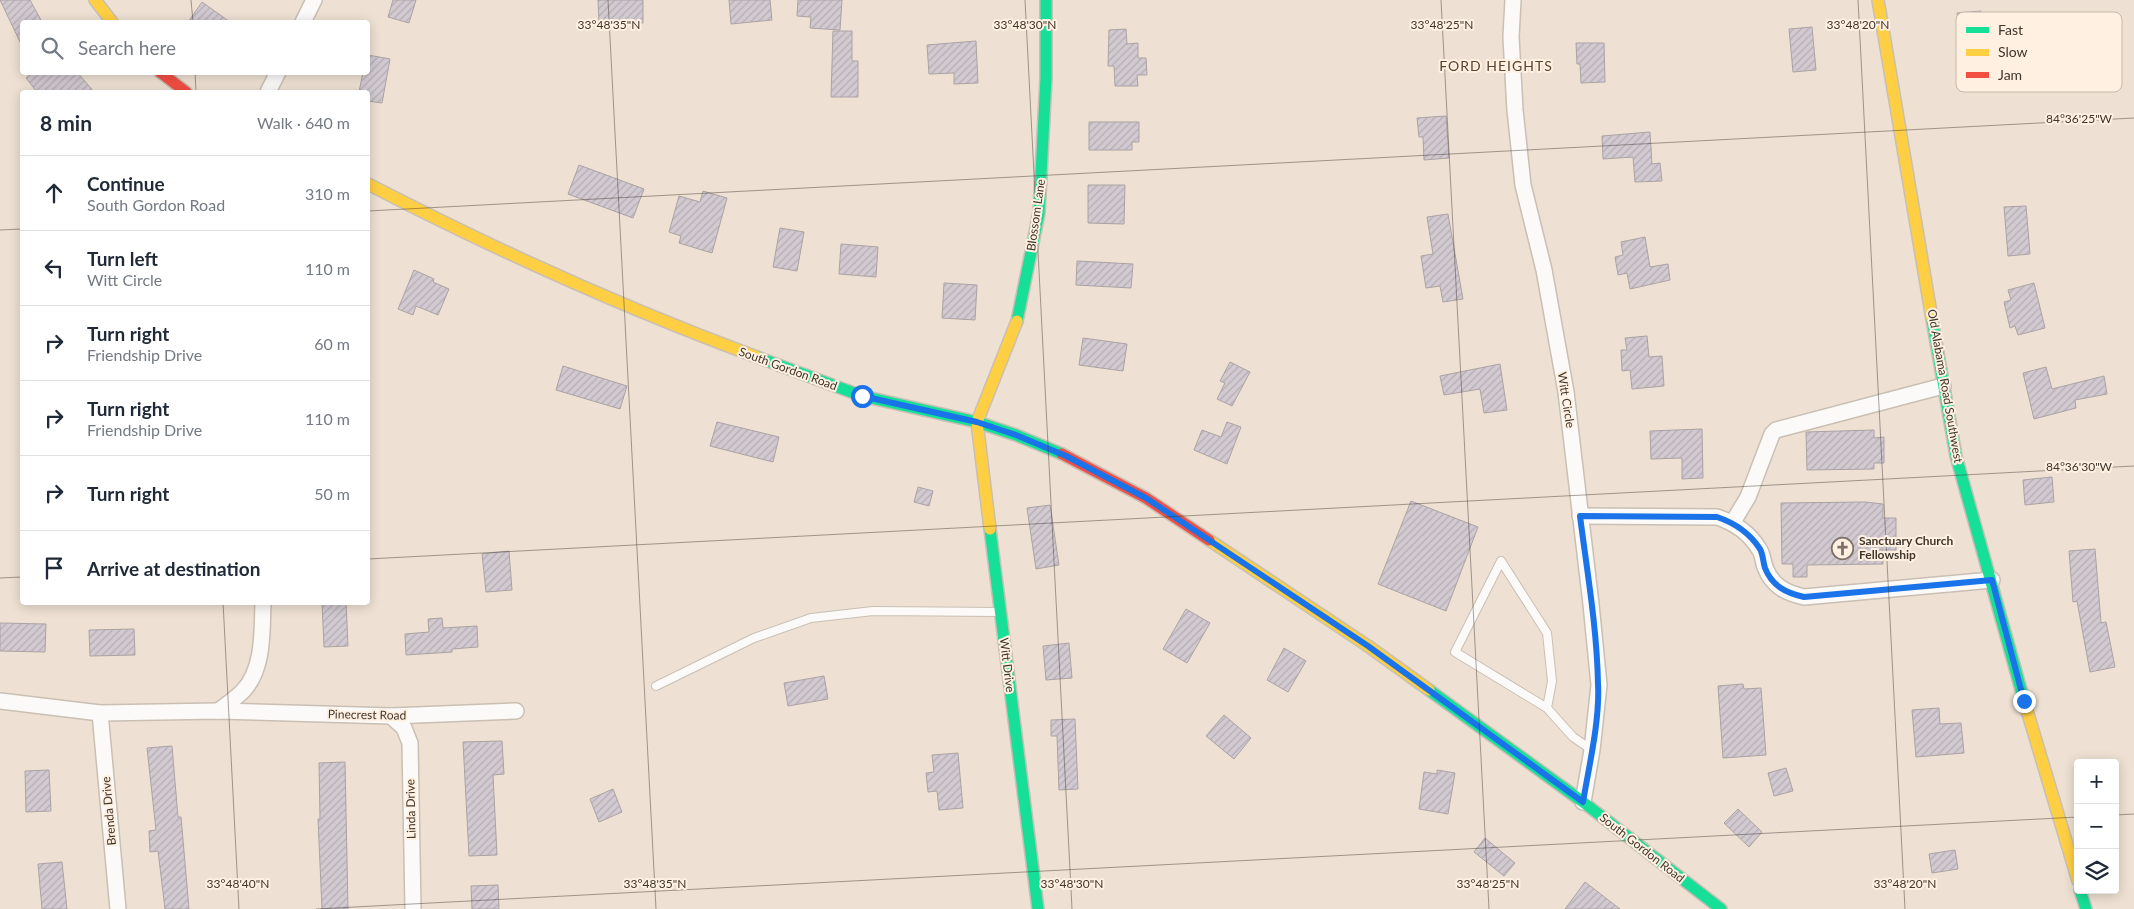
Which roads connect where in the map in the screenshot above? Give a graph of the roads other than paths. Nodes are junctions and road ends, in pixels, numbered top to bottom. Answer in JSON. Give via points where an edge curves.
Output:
{"nodes":[{"id":1,"x":95,"y":0,"type":"edge"},
{"id":2,"x":314,"y":0,"type":"edge"},
{"id":3,"x":1046,"y":0,"type":"edge"},
{"id":4,"x":1513,"y":0,"type":"edge"},
{"id":5,"x":1878,"y":0,"type":"edge"},
{"id":6,"x":110,"y":20,"type":"edge"},
{"id":7,"x":304,"y":20,"type":"edge"},
{"id":8,"x":164,"y":75,"type":"edge"},
{"id":9,"x":276,"y":75,"type":"edge"},
{"id":10,"x":183,"y":90,"type":"edge"},
{"id":11,"x":269,"y":90,"type":"edge"},
{"id":12,"x":370,"y":185,"type":"edge"},
{"id":13,"x":1943,"y":386,"type":"junction"},
{"id":14,"x":977,"y":422,"type":"junction"},
{"id":15,"x":1580,"y":516,"type":"junction"},
{"id":16,"x":1733,"y":522,"type":"junction"},
{"id":17,"x":1992,"y":580,"type":"junction"},
{"id":18,"x":263,"y":605,"type":"edge"},
{"id":19,"x":1000,"y":612,"type":"junction"},
{"id":20,"x":656,"y":686,"type":"dead end"},
{"id":21,"x":0,"y":701,"type":"edge"},
{"id":22,"x":1547,"y":708,"type":"junction"},
{"id":23,"x":218,"y":711,"type":"junction"},
{"id":24,"x":516,"y":711,"type":"dead end"},
{"id":25,"x":100,"y":713,"type":"junction"},
{"id":26,"x":391,"y":716,"type":"junction"},
{"id":27,"x":1592,"y":750,"type":"junction"},
{"id":28,"x":1583,"y":802,"type":"junction"},
{"id":29,"x":2074,"y":868,"type":"edge"},
{"id":30,"x":2081,"y":894,"type":"edge"},
{"id":31,"x":118,"y":909,"type":"edge"},
{"id":32,"x":413,"y":909,"type":"edge"},
{"id":33,"x":1038,"y":909,"type":"edge"},
{"id":34,"x":1721,"y":909,"type":"edge"},
{"id":35,"x":2086,"y":909,"type":"edge"}],
"edges":[{"from":1,"to":6,"type":"street"},
{"from":2,"to":7,"type":"street"},
{"from":3,"to":14,"type":"street","name":"Blossom Lane","via":[[1046,78],[1038,213],[1019,315]]},
{"from":4,"to":15,"type":"street","name":"Witt Circle","via":[[1511,38],[1515,110],[1524,185],[1544,270],[1566,392]]},
{"from":5,"to":13,"type":"street","name":"Old Alabama Road Southwest"},
{"from":8,"to":10,"type":"street"},
{"from":9,"to":11,"type":"street"},
{"from":12,"to":14,"type":"street","name":"South Gordon Road","via":[[452,227],[598,294],[724,345],[862,396]]},
{"from":13,"to":16,"type":"street","via":[[1776,430],[1748,498]]},
{"from":13,"to":17,"type":"street","name":"Old Alabama Road Southwest","via":[[1956,456]]},
{"from":14,"to":19,"type":"street","name":"Witt Drive"},
{"from":14,"to":28,"type":"street","name":"South Gordon Road","via":[[1066,456],[1146,498],[1368,646]]},
{"from":15,"to":16,"type":"street","via":[[1717,517]]},
{"from":15,"to":27,"type":"street","name":"Witt Circle","via":[[1599,685]]},
{"from":16,"to":17,"type":"street","via":[[1760,550],[1772,581],[1791,594],[1804,597]]},
{"from":17,"to":29,"type":"street","name":"Old Alabama Road Southwest"},
{"from":18,"to":23,"type":"street","via":[[257,669],[244,691]]},
{"from":19,"to":20,"type":"lane","via":[[872,611],[811,618],[754,638]]},
{"from":19,"to":33,"type":"street","name":"Witt Drive"},
{"from":21,"to":25,"type":"street","name":"Pinecrest Road"},
{"from":22,"to":22,"type":"lane","via":[[1455,652],[1502,561],[1547,633],[1552,681]]},
{"from":22,"to":27,"type":"lane","via":[[1573,737]]},
{"from":23,"to":25,"type":"street","name":"Pinecrest Road"},
{"from":23,"to":26,"type":"street","name":"Pinecrest Road"},
{"from":24,"to":26,"type":"street","name":"Pinecrest Road"},
{"from":25,"to":31,"type":"street","name":"Brenda Drive"},
{"from":26,"to":32,"type":"street","name":"Linda Drive","via":[[404,728],[410,743]]},
{"from":27,"to":28,"type":"street","name":"Witt Circle"},
{"from":28,"to":34,"type":"street","name":"South Gordon Road"},
{"from":30,"to":35,"type":"street"}]}
